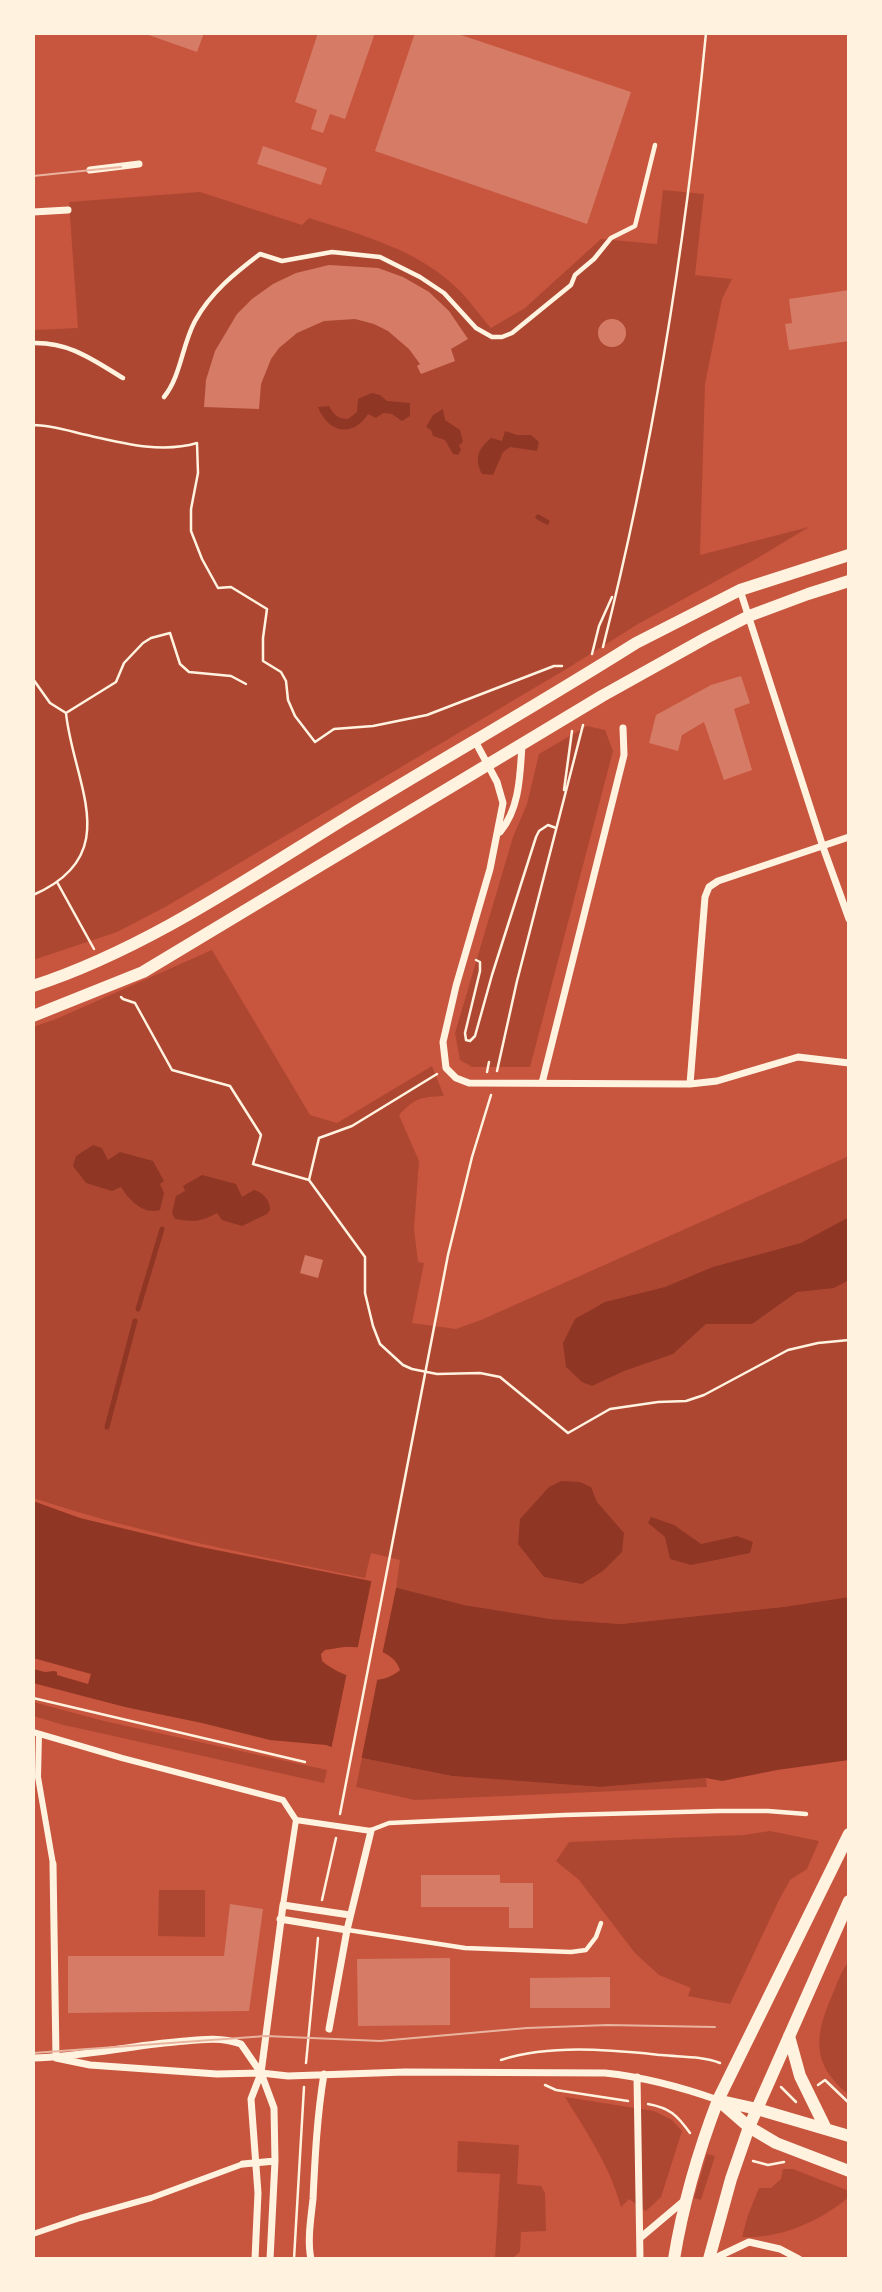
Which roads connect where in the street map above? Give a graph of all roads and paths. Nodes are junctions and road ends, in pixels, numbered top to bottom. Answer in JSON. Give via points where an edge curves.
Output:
{"nodes":[{"id":1,"x":706,"y":33,"type":"edge"},
{"id":2,"x":655,"y":145,"type":"dead end"},
{"id":3,"x":139,"y":164,"type":"dead end"},
{"id":4,"x":90,"y":170,"type":"dead end"},
{"id":5,"x":68,"y":210,"type":"dead end"},
{"id":6,"x":33,"y":212,"type":"edge"},
{"id":7,"x":33,"y":343,"type":"edge"},
{"id":8,"x":123,"y":378,"type":"dead end"},
{"id":9,"x":163,"y":397,"type":"dead end"},
{"id":10,"x":33,"y":425,"type":"edge"},
{"id":11,"x":849,"y":555,"type":"edge"},
{"id":12,"x":849,"y":581,"type":"edge"},
{"id":13,"x":616,"y":588,"type":"junction"},
{"id":14,"x":740,"y":590,"type":"junction"},
{"id":15,"x":749,"y":616,"type":"junction"},
{"id":16,"x":599,"y":626,"type":"dead end"},
{"id":17,"x":608,"y":626,"type":"dead end"},
{"id":18,"x":562,"y":666,"type":"dead end"},
{"id":19,"x":33,"y":679,"type":"edge"},
{"id":20,"x":246,"y":684,"type":"dead end"},
{"id":21,"x":66,"y":713,"type":"junction"},
{"id":22,"x":623,"y":728,"type":"dead end"},
{"id":23,"x":475,"y":741,"type":"junction"},
{"id":24,"x":579,"y":741,"type":"dead end"},
{"id":25,"x":570,"y":742,"type":"dead end"},
{"id":26,"x":523,"y":744,"type":"junction"},
{"id":27,"x":488,"y":765,"type":"junction"},
{"id":28,"x":563,"y":802,"type":"junction"},
{"id":29,"x":556,"y":828,"type":"junction"},
{"id":30,"x":499,"y":832,"type":"junction"},
{"id":31,"x":849,"y":838,"type":"edge"},
{"id":32,"x":823,"y":847,"type":"junction"},
{"id":33,"x":57,"y":882,"type":"junction"},
{"id":34,"x":33,"y":895,"type":"edge"},
{"id":35,"x":64,"y":896,"type":"dead end"},
{"id":36,"x":849,"y":919,"type":"edge"},
{"id":37,"x":466,"y":956,"type":"junction"},
{"id":38,"x":33,"y":986,"type":"edge"},
{"id":39,"x":33,"y":1016,"type":"edge"},
{"id":40,"x":163,"y":1052,"type":"dead end"},
{"id":41,"x":499,"y":1062,"type":"dead end"},
{"id":42,"x":849,"y":1063,"type":"edge"},
{"id":43,"x":446,"y":1068,"type":"junction"},
{"id":44,"x":542,"y":1083,"type":"junction"},
{"id":45,"x":690,"y":1084,"type":"junction"},
{"id":46,"x":489,"y":1102,"type":"dead end"},
{"id":47,"x":309,"y":1180,"type":"junction"},
{"id":48,"x":849,"y":1340,"type":"edge"},
{"id":49,"x":33,"y":1698,"type":"edge"},
{"id":50,"x":36,"y":1733,"type":"edge"},
{"id":51,"x":305,"y":1762,"type":"dead end"},
{"id":52,"x":806,"y":1814,"type":"dead end"},
{"id":53,"x":296,"y":1820,"type":"junction"},
{"id":54,"x":339,"y":1822,"type":"dead end"},
{"id":55,"x":370,"y":1831,"type":"junction"},
{"id":56,"x":849,"y":1834,"type":"edge"},
{"id":57,"x":336,"y":1836,"type":"dead end"},
{"id":58,"x":53,"y":1864,"type":"joint"},
{"id":59,"x":323,"y":1898,"type":"dead end"},
{"id":60,"x":849,"y":1901,"type":"edge"},
{"id":61,"x":283,"y":1905,"type":"junction"},
{"id":62,"x":350,"y":1915,"type":"junction"},
{"id":63,"x":280,"y":1919,"type":"junction"},
{"id":64,"x":601,"y":1923,"type":"dead end"},
{"id":65,"x":347,"y":1930,"type":"junction"},
{"id":66,"x":329,"y":2029,"type":"dead end"},
{"id":67,"x":789,"y":2036,"type":"junction"},
{"id":68,"x":33,"y":2058,"type":"edge"},
{"id":69,"x":56,"y":2058,"type":"junction"},
{"id":70,"x":261,"y":2073,"type":"junction"},
{"id":71,"x":516,"y":2073,"type":"junction"},
{"id":72,"x":324,"y":2074,"type":"junction"},
{"id":73,"x":637,"y":2077,"type":"junction"},
{"id":74,"x":825,"y":2080,"type":"dead end"},
{"id":75,"x":718,"y":2100,"type":"junction"},
{"id":76,"x":637,"y":2102,"type":"junction"},
{"id":77,"x":849,"y":2103,"type":"edge"},
{"id":78,"x":757,"y":2109,"type":"junction"},
{"id":79,"x":748,"y":2127,"type":"junction"},
{"id":80,"x":826,"y":2129,"type":"junction"},
{"id":81,"x":849,"y":2136,"type":"edge"},
{"id":82,"x":702,"y":2141,"type":"junction"},
{"id":83,"x":738,"y":2155,"type":"junction"},
{"id":84,"x":275,"y":2161,"type":"junction"},
{"id":85,"x":258,"y":2162,"type":"junction"},
{"id":86,"x":243,"y":2164,"type":"joint"},
{"id":87,"x":793,"y":2164,"type":"dead end"},
{"id":88,"x":849,"y":2171,"type":"edge"},
{"id":89,"x":685,"y":2200,"type":"junction"},
{"id":90,"x":33,"y":2234,"type":"edge"},
{"id":91,"x":640,"y":2238,"type":"junction"},
{"id":92,"x":255,"y":2259,"type":"edge"},
{"id":93,"x":270,"y":2259,"type":"edge"},
{"id":94,"x":311,"y":2259,"type":"edge"},
{"id":95,"x":640,"y":2259,"type":"edge"},
{"id":96,"x":674,"y":2259,"type":"edge"},
{"id":97,"x":711,"y":2259,"type":"edge"},
{"id":98,"x":799,"y":2259,"type":"edge"}],
"edges":[{"from":1,"to":13,"type":"path","via":[[669,320]]},
{"from":2,"to":9,"type":"lane","via":[[635,226],[611,238],[571,285],[512,333],[492,337],[481,332],[444,293],[380,257],[332,252],[282,261],[260,254],[222,283],[196,320],[173,386]]},
{"from":3,"to":4,"type":"street"},
{"from":5,"to":6,"type":"street"},
{"from":7,"to":8,"type":"lane","via":[[71,348]]},
{"from":10,"to":18,"type":"path","via":[[121,443],[162,447],[197,443],[198,482],[190,522],[195,544],[218,588],[231,587],[267,609],[263,661],[281,672],[295,716],[314,741],[334,729],[427,715]]},
{"from":11,"to":14,"type":"main road"},
{"from":12,"to":15,"type":"main road"},
{"from":13,"to":16,"type":"path"},
{"from":13,"to":17,"type":"path"},
{"from":14,"to":15,"type":"street"},
{"from":14,"to":23,"type":"main road","via":[[636,643]]},
{"from":15,"to":26,"type":"main road"},
{"from":15,"to":32,"type":"street"},
{"from":19,"to":21,"type":"path","via":[[50,703]]},
{"from":20,"to":21,"type":"path","via":[[231,676],[189,672],[180,664],[170,633],[142,643],[124,663],[116,682]]},
{"from":21,"to":33,"type":"path","via":[[83,785],[87,831],[85,848]]},
{"from":22,"to":44,"type":"street","via":[[624,755]]},
{"from":23,"to":27,"type":"street"},
{"from":23,"to":38,"type":"main road","via":[[139,940]]},
{"from":24,"to":28,"type":"path"},
{"from":25,"to":28,"type":"path"},
{"from":26,"to":27,"type":"main road"},
{"from":26,"to":30,"type":"street","via":[[512,812]]},
{"from":27,"to":30,"type":"street","via":[[503,803]]},
{"from":27,"to":39,"type":"main road","via":[[143,972]]},
{"from":28,"to":29,"type":"path"},
{"from":29,"to":37,"type":"path","via":[[548,825],[536,837],[470,1041],[465,1033],[480,962]]},
{"from":29,"to":41,"type":"path"},
{"from":30,"to":37,"type":"street"},
{"from":31,"to":32,"type":"street"},
{"from":32,"to":36,"type":"street"},
{"from":32,"to":45,"type":"street","via":[[709,887]]},
{"from":33,"to":34,"type":"path"},
{"from":33,"to":35,"type":"path"},
{"from":37,"to":43,"type":"street","via":[[443,1042]]},
{"from":40,"to":47,"type":"path","via":[[172,1070],[230,1086],[261,1135],[253,1164]]},
{"from":42,"to":45,"type":"street","via":[[798,1057],[717,1081]]},
{"from":43,"to":44,"type":"street","via":[[469,1083]]},
{"from":43,"to":47,"type":"path","via":[[352,1126],[318,1138]]},
{"from":44,"to":45,"type":"street"},
{"from":46,"to":54,"type":"path","via":[[448,1255]]},
{"from":47,"to":48,"type":"path","via":[[365,1257],[370,1315],[385,1348],[412,1369],[500,1377],[568,1433],[610,1409],[704,1395],[788,1350]]},
{"from":49,"to":51,"type":"path"},
{"from":50,"to":53,"type":"street","via":[[283,1800]]},
{"from":50,"to":58,"type":"street","via":[[38,1777]]},
{"from":52,"to":55,"type":"lane","via":[[751,1810],[509,1818],[389,1823]]},
{"from":53,"to":55,"type":"street"},
{"from":53,"to":61,"type":"street"},
{"from":55,"to":62,"type":"street"},
{"from":56,"to":75,"type":"main road"},
{"from":57,"to":59,"type":"path"},
{"from":58,"to":69,"type":"street"},
{"from":60,"to":67,"type":"main road"},
{"from":61,"to":62,"type":"street"},
{"from":61,"to":63,"type":"street"},
{"from":62,"to":65,"type":"street"},
{"from":63,"to":65,"type":"street"},
{"from":63,"to":70,"type":"street"},
{"from":64,"to":65,"type":"lane","via":[[586,1950],[571,1952],[465,1948]]},
{"from":65,"to":66,"type":"street"},
{"from":67,"to":78,"type":"main road"},
{"from":67,"to":80,"type":"main road","via":[[800,2076]]},
{"from":68,"to":69,"type":"street"},
{"from":69,"to":70,"type":"street","via":[[207,2074]]},
{"from":69,"to":70,"type":"street","via":[[219,2038],[241,2044]]},
{"from":70,"to":72,"type":"street"},
{"from":70,"to":84,"type":"street","via":[[274,2108]]},
{"from":70,"to":85,"type":"street","via":[[251,2099]]},
{"from":71,"to":72,"type":"street"},
{"from":71,"to":73,"type":"street"},
{"from":71,"to":76,"type":"path","via":[[556,2090]]},
{"from":72,"to":94,"type":"street"},
{"from":73,"to":75,"type":"street"},
{"from":73,"to":76,"type":"street"},
{"from":74,"to":77,"type":"path"},
{"from":75,"to":78,"type":"main road"},
{"from":75,"to":79,"type":"main road"},
{"from":75,"to":82,"type":"main road"},
{"from":76,"to":82,"type":"path","via":[[676,2114]]},
{"from":76,"to":91,"type":"street"},
{"from":78,"to":79,"type":"main road"},
{"from":78,"to":80,"type":"main road"},
{"from":79,"to":83,"type":"main road"},
{"from":79,"to":88,"type":"main road"},
{"from":80,"to":81,"type":"main road"},
{"from":82,"to":89,"type":"main road"},
{"from":83,"to":87,"type":"path","via":[[768,2165]]},
{"from":83,"to":97,"type":"main road"},
{"from":84,"to":85,"type":"street"},
{"from":84,"to":93,"type":"street"},
{"from":85,"to":86,"type":"street"},
{"from":85,"to":92,"type":"street"},
{"from":86,"to":90,"type":"street"},
{"from":89,"to":91,"type":"street"},
{"from":89,"to":96,"type":"main road"},
{"from":91,"to":95,"type":"street"},
{"from":97,"to":98,"type":"street","via":[[749,2242]]}]}
